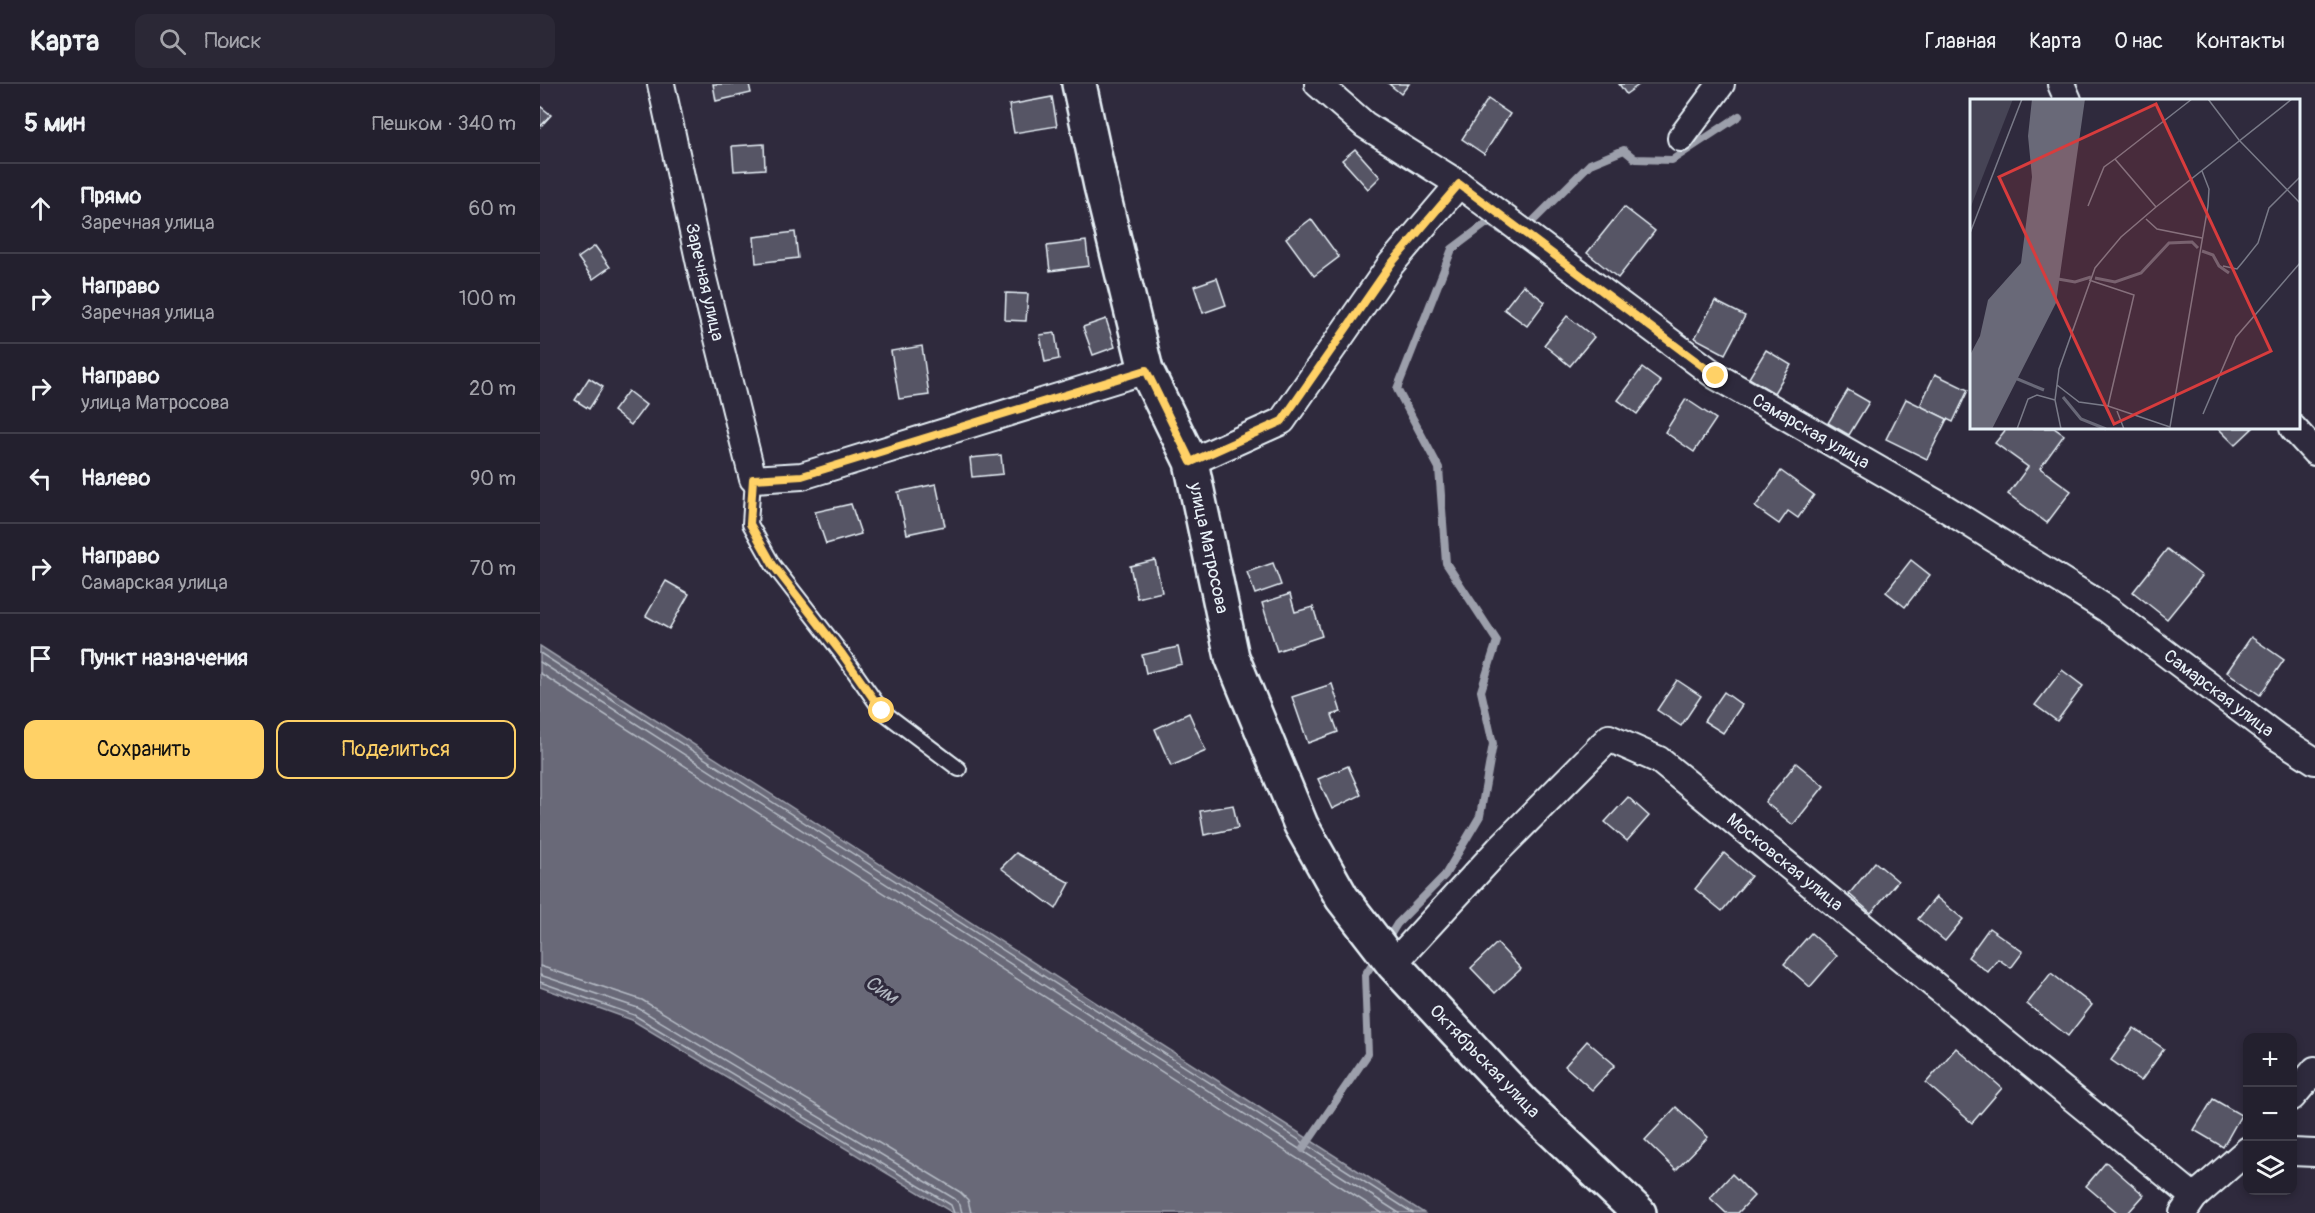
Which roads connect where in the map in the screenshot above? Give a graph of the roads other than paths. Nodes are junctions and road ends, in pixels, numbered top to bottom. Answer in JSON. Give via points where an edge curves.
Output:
{"nodes":[{"id":1,"x":661,"y":84,"type":"edge"},
{"id":2,"x":1080,"y":84,"type":"edge"},
{"id":3,"x":1318,"y":84,"type":"edge"},
{"id":4,"x":1721,"y":84,"type":"edge"},
{"id":5,"x":2061,"y":84,"type":"edge"},
{"id":6,"x":2068,"y":99,"type":"edge"},
{"id":7,"x":1681,"y":138,"type":"dead end"},
{"id":8,"x":1459,"y":184,"type":"junction"},
{"id":9,"x":1146,"y":370,"type":"junction"},
{"id":10,"x":2294,"y":429,"type":"edge"},
{"id":11,"x":2315,"y":452,"type":"edge"},
{"id":12,"x":1191,"y":462,"type":"junction"},
{"id":13,"x":753,"y":479,"type":"junction"},
{"id":14,"x":2315,"y":761,"type":"edge"},
{"id":15,"x":958,"y":769,"type":"dead end"},
{"id":16,"x":1342,"y":898,"type":"joint"},
{"id":17,"x":1393,"y":964,"type":"junction"},
{"id":18,"x":2315,"y":1070,"type":"edge"},
{"id":19,"x":2297,"y":1090,"type":"edge"},
{"id":20,"x":2297,"y":1152,"type":"edge"},
{"id":21,"x":2315,"y":1153,"type":"edge"},
{"id":22,"x":2243,"y":1157,"type":"edge"},
{"id":23,"x":2188,"y":1205,"type":"edge"},
{"id":24,"x":1639,"y":1213,"type":"edge"}],
"edges":[{"from":1,"to":13,"type":"street","name":"Заречная улица","via":[[703,278]]},
{"from":2,"to":9,"type":"main road","name":"улица Матросова"},
{"from":3,"to":8,"type":"street","name":"Самарская улица","via":[[1365,125]]},
{"from":4,"to":7,"type":"street"},
{"from":5,"to":6,"type":"street"},
{"from":8,"to":12,"type":"street","via":[[1391,264],[1282,421]]},
{"from":8,"to":14,"type":"street","name":"Самарская улица","via":[[1716,376],[1945,508],[2107,609],[2277,737]]},
{"from":9,"to":12,"type":"main road","name":"улица Матросова"},
{"from":9,"to":13,"type":"street","via":[[802,476]]},
{"from":10,"to":11,"type":"street"},
{"from":12,"to":16,"type":"main road","name":"улица Матросова","via":[[1232,657],[1300,825]]},
{"from":13,"to":15,"type":"lane","name":"Заречная улица","via":[[750,524],[773,565],[882,711]]},
{"from":16,"to":17,"type":"main road","name":"Октябрьская улица"},
{"from":17,"to":23,"type":"street","name":"Московская улица","via":[[1609,738],[1659,760]]},
{"from":17,"to":24,"type":"main road","name":"Октябрьская улица","via":[[1523,1103]]},
{"from":18,"to":19,"type":"street"},
{"from":20,"to":21,"type":"street"},
{"from":22,"to":23,"type":"street"}]}
